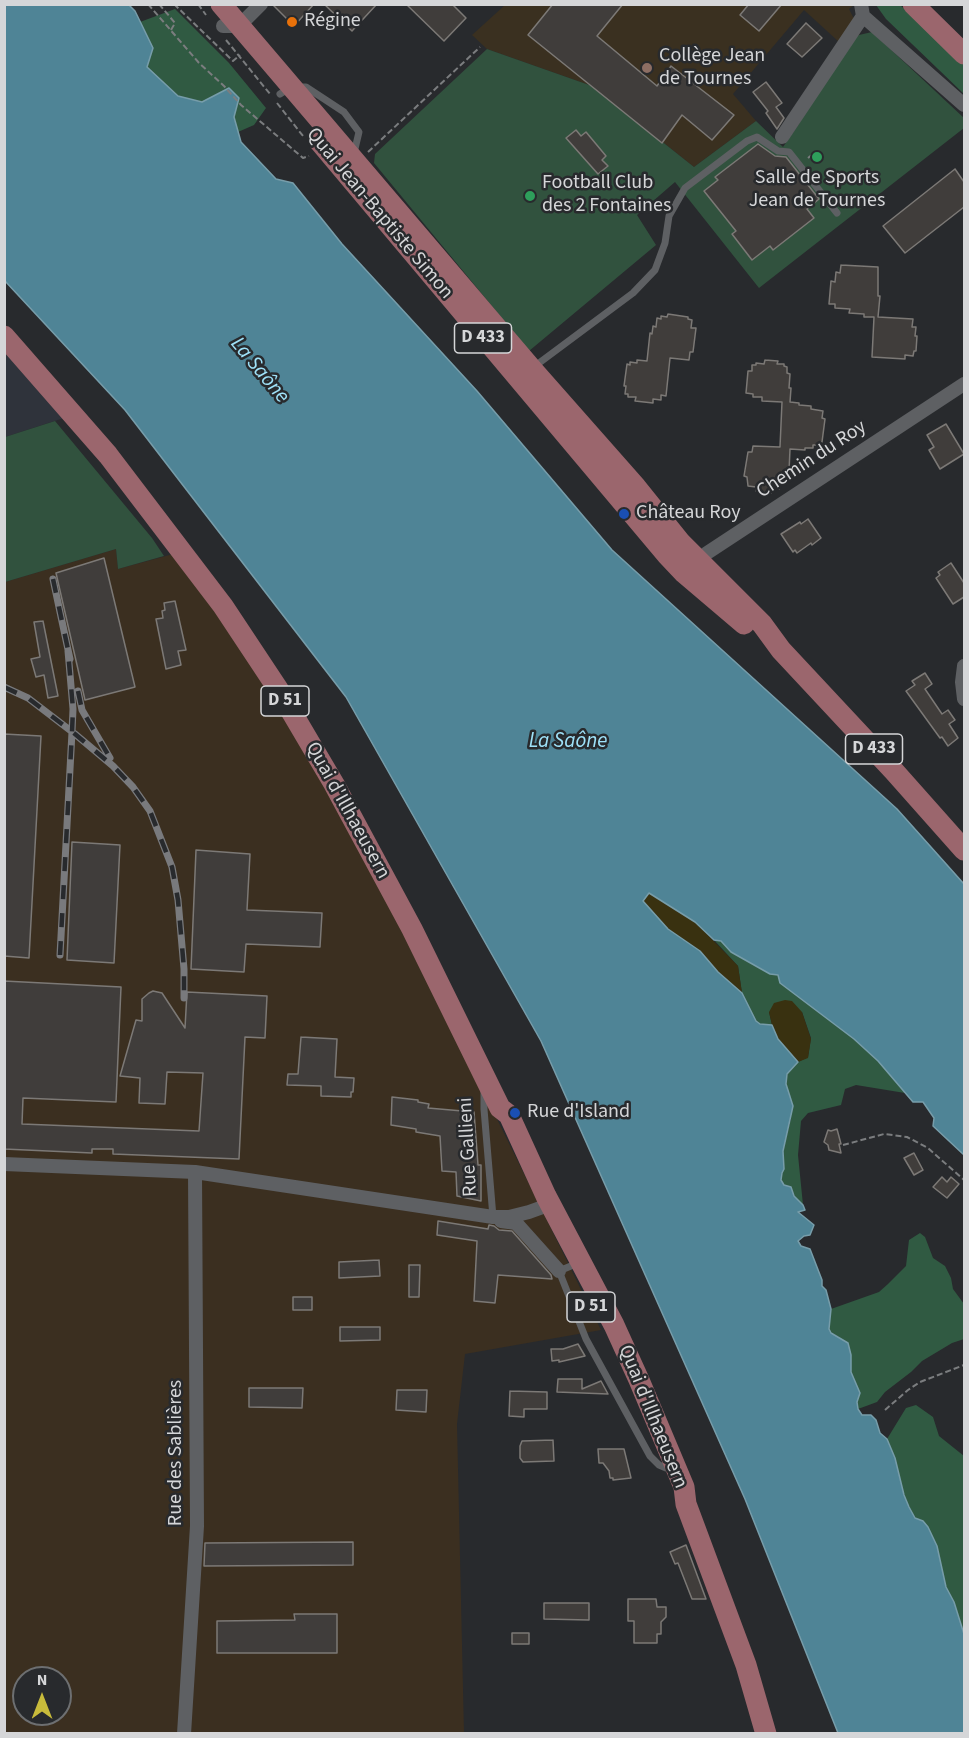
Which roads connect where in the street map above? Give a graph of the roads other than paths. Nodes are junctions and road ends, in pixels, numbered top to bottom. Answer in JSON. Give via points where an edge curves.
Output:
{"nodes":[{"id":1,"x":206,"y":4,"type":"edge"},
{"id":2,"x":221,"y":4,"type":"edge"},
{"id":3,"x":261,"y":4,"type":"edge"},
{"id":4,"x":913,"y":4,"type":"edge"},
{"id":5,"x":932,"y":4,"type":"edge"},
{"id":6,"x":862,"y":10,"type":"edge"},
{"id":7,"x":237,"y":24,"type":"junction"},
{"id":8,"x":964,"y":34,"type":"edge"},
{"id":9,"x":964,"y":54,"type":"edge"},
{"id":10,"x":964,"y":105,"type":"edge"},
{"id":11,"x":782,"y":137,"type":"dead end"},
{"id":12,"x":837,"y":213,"type":"dead end"},
{"id":13,"x":4,"y":336,"type":"edge"},
{"id":14,"x":523,"y":372,"type":"junction"},
{"id":15,"x":964,"y":384,"type":"edge"},
{"id":16,"x":691,"y":567,"type":"junction"},
{"id":17,"x":964,"y":666,"type":"edge"},
{"id":18,"x":964,"y":699,"type":"edge"},
{"id":19,"x":962,"y":841,"type":"edge"},
{"id":20,"x":489,"y":1084,"type":"junction"},
{"id":21,"x":4,"y":1164,"type":"edge"},
{"id":22,"x":195,"y":1172,"type":"junction"},
{"id":23,"x":547,"y":1206,"type":"junction"},
{"id":24,"x":493,"y":1213,"type":"junction"},
{"id":25,"x":570,"y":1266,"type":"junction"},
{"id":26,"x":671,"y":1467,"type":"junction"},
{"id":27,"x":184,"y":1734,"type":"edge"},
{"id":28,"x":766,"y":1734,"type":"edge"}],
"edges":[{"from":1,"to":7,"type":"main road","name":"Quai Jean-Baptiste Simon","number":"D 433"},
{"from":2,"to":7,"type":"main road","name":"Quai Jean-Baptiste Simon","number":"D 433"},
{"from":3,"to":7,"type":"street"},
{"from":4,"to":9,"type":"main road"},
{"from":5,"to":8,"type":"main road"},
{"from":6,"to":10,"type":"street"},
{"from":6,"to":11,"type":"street"},
{"from":7,"to":14,"type":"main road","name":"Quai Jean-Baptiste Simon","number":"D 433","via":[[285,91],[353,160]]},
{"from":12,"to":14,"type":"lane","via":[[789,152],[778,151],[757,137],[747,141],[685,188],[669,216],[655,270],[633,292]]},
{"from":13,"to":20,"type":"main road","name":"Quai d'Illhaeusern","number":"D 51","via":[[108,455],[223,606],[278,689],[334,784]]},
{"from":14,"to":16,"type":"main road","name":"Quai Jean-Baptiste Simon","number":"D 433","via":[[636,487],[681,543]]},
{"from":15,"to":16,"type":"street","name":"Chemin du Roy"},
{"from":16,"to":19,"type":"main road","name":"Quai Jean-Baptiste Simon","number":"D 433","via":[[762,624],[781,650]]},
{"from":17,"to":18,"type":"street"},
{"from":20,"to":23,"type":"main road","name":"Quai d'Illhaeusern","number":"D 51","via":[[500,1108],[500,1119]]},
{"from":20,"to":24,"type":"lane","name":"Rue Gallieni","via":[[484,1087],[484,1109]]},
{"from":21,"to":22,"type":"street"},
{"from":22,"to":24,"type":"street"},
{"from":22,"to":27,"type":"street","name":"Rue des Sablières","via":[[197,1526]]},
{"from":23,"to":24,"type":"street","via":[[509,1217]]},
{"from":23,"to":25,"type":"main road","name":"Quai d'Illhaeusern","number":"D 51"},
{"from":24,"to":25,"type":"street","name":"Rue Gallieni","via":[[501,1221],[516,1223]]},
{"from":25,"to":26,"type":"main road","name":"Quai d'Illhaeusern","number":"D 51","via":[[614,1325]]},
{"from":25,"to":26,"type":"lane","name":"Rue Gallieni","via":[[586,1339],[650,1455],[659,1466]]},
{"from":26,"to":28,"type":"main road","name":"Quai d'Illhaeusern","number":"D 51","via":[[684,1487],[686,1504],[746,1665]]}]}
